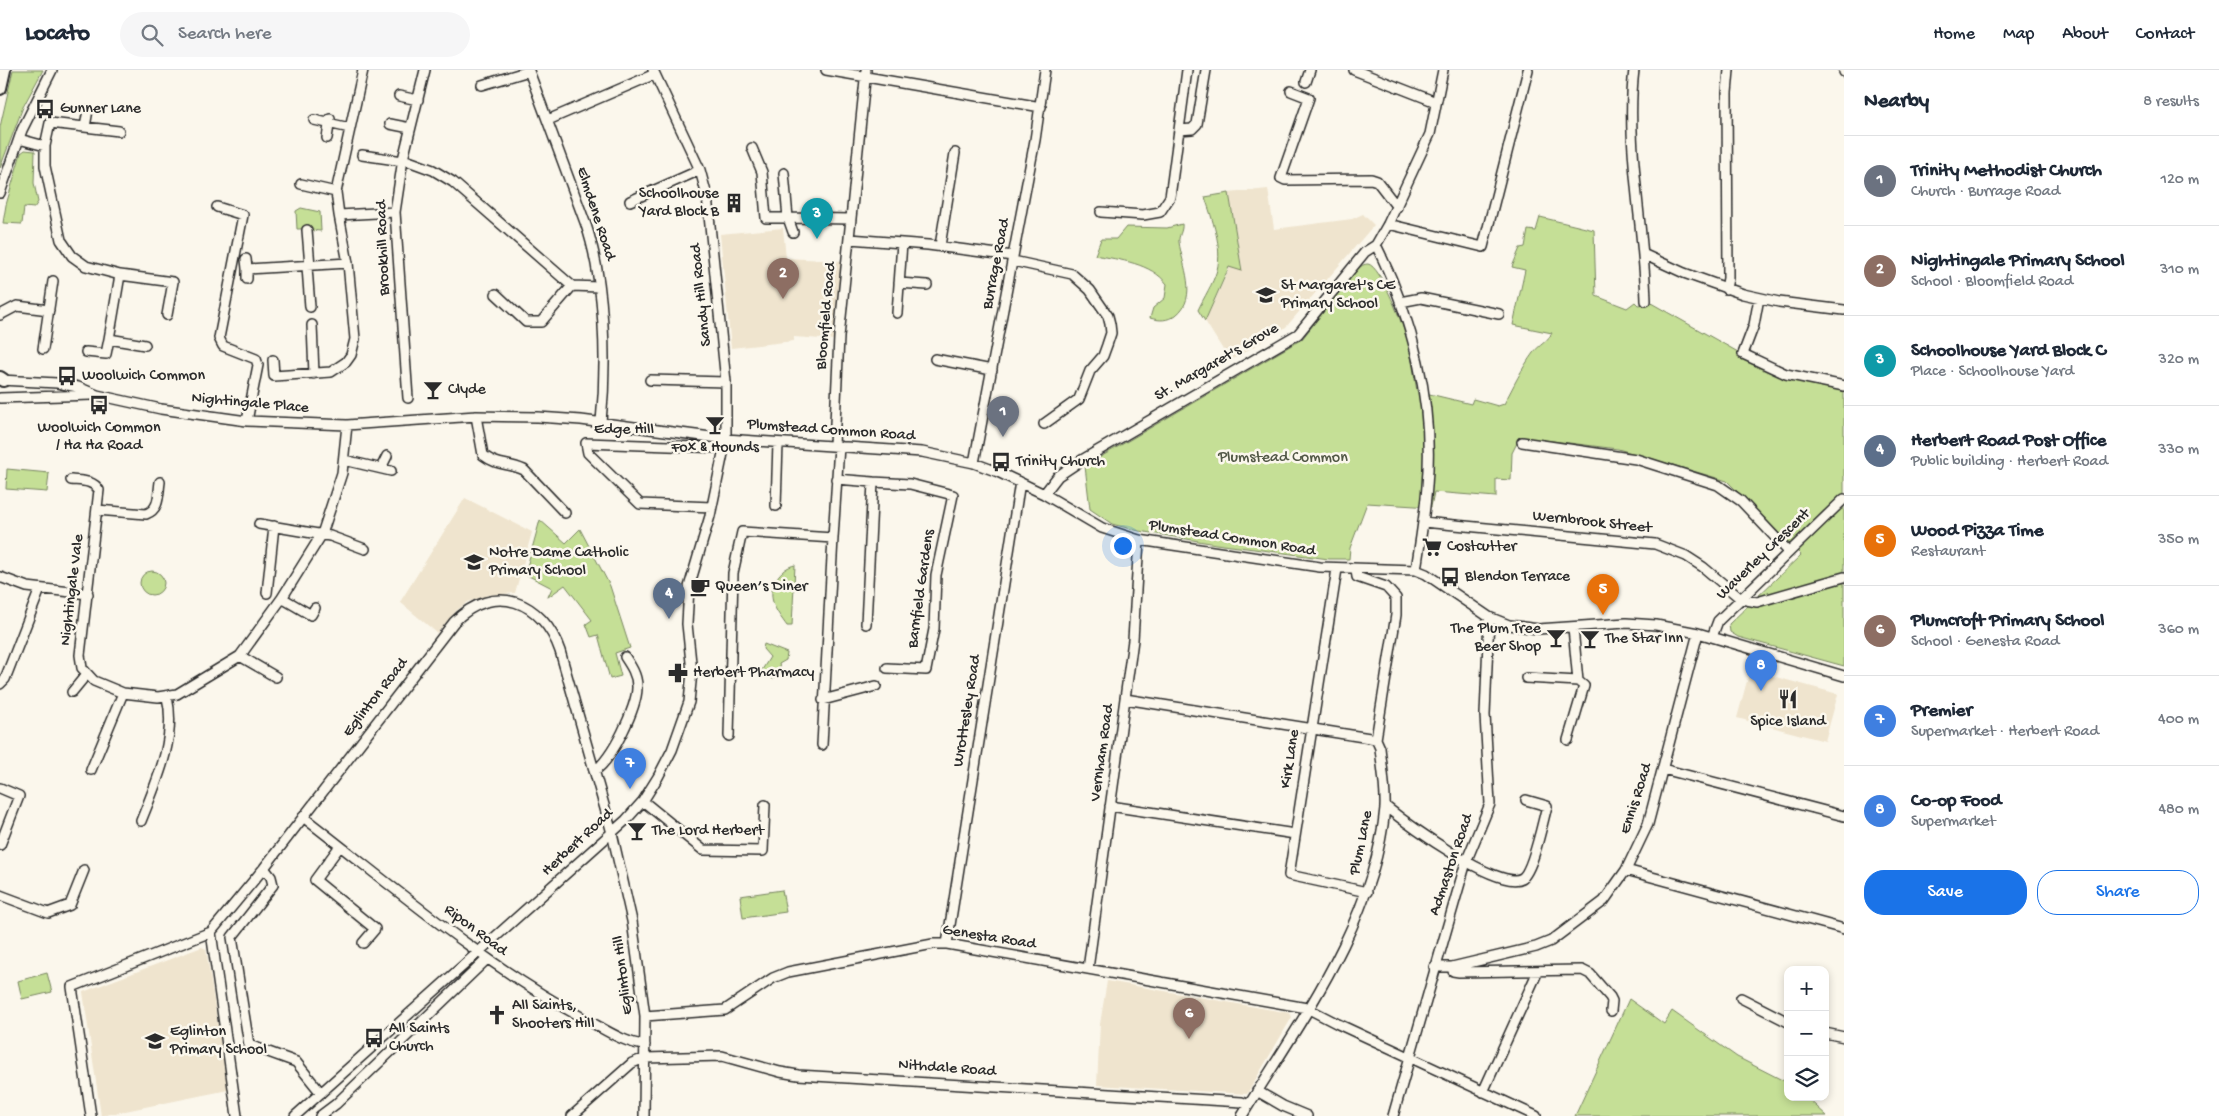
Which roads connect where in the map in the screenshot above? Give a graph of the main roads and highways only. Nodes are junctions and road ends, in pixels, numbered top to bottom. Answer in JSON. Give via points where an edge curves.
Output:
{"nodes":[{"id":1,"x":4,"y":70,"type":"edge"},
{"id":2,"x":0,"y":88,"type":"edge"}],
"edges":[{"from":1,"to":2,"type":"highway"}]}
